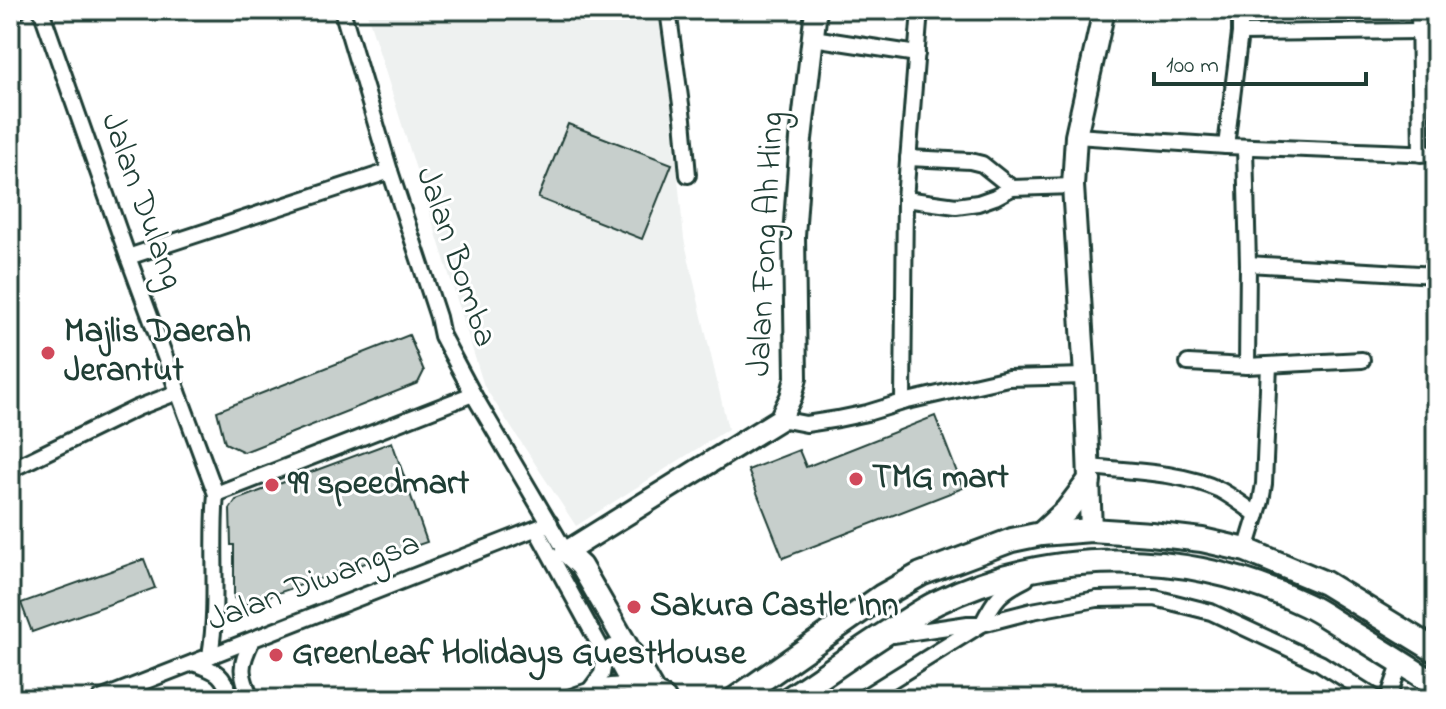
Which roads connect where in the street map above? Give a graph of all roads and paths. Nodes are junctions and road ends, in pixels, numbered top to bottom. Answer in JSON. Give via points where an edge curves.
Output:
{"nodes":[{"id":1,"x":17,"y":10,"type":"edge"},
{"id":2,"x":41,"y":10,"type":"edge"},
{"id":3,"x":342,"y":10,"type":"edge"},
{"id":4,"x":668,"y":10,"type":"edge"},
{"id":5,"x":816,"y":10,"type":"edge"},
{"id":6,"x":920,"y":10,"type":"edge"},
{"id":7,"x":1104,"y":10,"type":"edge"},
{"id":8,"x":1240,"y":10,"type":"edge"},
{"id":9,"x":1419,"y":10,"type":"edge"},
{"id":10,"x":10,"y":14,"type":"edge"},
{"id":11,"x":1420,"y":31,"type":"junction"},
{"id":12,"x":1240,"y":33,"type":"junction"},
{"id":13,"x":813,"y":38,"type":"junction"},
{"id":14,"x":917,"y":54,"type":"junction"},
{"id":15,"x":1076,"y":136,"type":"junction"},
{"id":16,"x":1226,"y":146,"type":"junction"},
{"id":17,"x":1245,"y":147,"type":"junction"},
{"id":18,"x":1428,"y":154,"type":"edge"},
{"id":19,"x":908,"y":158,"type":"junction"},
{"id":20,"x":390,"y":171,"type":"junction"},
{"id":21,"x":688,"y":175,"type":"dead end"},
{"id":22,"x":1073,"y":186,"type":"junction"},
{"id":23,"x":1012,"y":188,"type":"junction"},
{"id":24,"x":905,"y":199,"type":"junction"},
{"id":25,"x":128,"y":257,"type":"junction"},
{"id":26,"x":1248,"y":264,"type":"junction"},
{"id":27,"x":1436,"y":275,"type":"edge"},
{"id":28,"x":1362,"y":360,"type":"dead end"},
{"id":29,"x":1188,"y":363,"type":"dead end"},
{"id":30,"x":1269,"y":365,"type":"junction"},
{"id":31,"x":1247,"y":366,"type":"junction"},
{"id":32,"x":1085,"y":376,"type":"junction"},
{"id":33,"x":178,"y":392,"type":"junction"},
{"id":34,"x":473,"y":394,"type":"junction"},
{"id":35,"x":903,"y":402,"type":"junction"},
{"id":36,"x":780,"y":419,"type":"junction"},
{"id":37,"x":10,"y":470,"type":"edge"},
{"id":38,"x":1089,"y":474,"type":"junction"},
{"id":39,"x":216,"y":494,"type":"junction"},
{"id":40,"x":1257,"y":515,"type":"junction"},
{"id":41,"x":550,"y":523,"type":"junction"},
{"id":42,"x":536,"y":529,"type":"junction"},
{"id":43,"x":1091,"y":530,"type":"junction"},
{"id":44,"x":1041,"y":534,"type":"junction"},
{"id":45,"x":1246,"y":550,"type":"junction"},
{"id":46,"x":566,"y":552,"type":"junction"},
{"id":47,"x":1047,"y":567,"type":"junction"},
{"id":48,"x":1187,"y":567,"type":"junction"},
{"id":49,"x":216,"y":597,"type":"junction"},
{"id":50,"x":982,"y":624,"type":"junction"},
{"id":51,"x":878,"y":638,"type":"junction"},
{"id":52,"x":252,"y":640,"type":"junction"},
{"id":53,"x":231,"y":648,"type":"junction"},
{"id":54,"x":1436,"y":651,"type":"edge"},
{"id":55,"x":210,"y":656,"type":"junction"},
{"id":56,"x":1401,"y":662,"type":"junction"},
{"id":57,"x":193,"y":663,"type":"junction"},
{"id":58,"x":1436,"y":685,"type":"edge"},
{"id":59,"x":590,"y":690,"type":"junction"},
{"id":60,"x":650,"y":695,"type":"edge"},
{"id":61,"x":792,"y":698,"type":"edge"},
{"id":62,"x":863,"y":698,"type":"edge"},
{"id":63,"x":100,"y":699,"type":"edge"},
{"id":64,"x":232,"y":699,"type":"edge"},
{"id":65,"x":251,"y":699,"type":"edge"},
{"id":66,"x":566,"y":699,"type":"edge"},
{"id":67,"x":735,"y":699,"type":"edge"},
{"id":68,"x":1377,"y":699,"type":"edge"},
{"id":69,"x":1388,"y":699,"type":"edge"}],
"edges":[{"from":1,"to":10,"type":"street"},
{"from":2,"to":25,"type":"street","name":"Jalan Dulang"},
{"from":3,"to":20,"type":"street","name":"Jalan Bomba"},
{"from":4,"to":21,"type":"street"},
{"from":5,"to":13,"type":"main road","name":"Jalan Fong Ah Hing"},
{"from":6,"to":14,"type":"street"},
{"from":7,"to":15,"type":"main road"},
{"from":8,"to":12,"type":"street"},
{"from":9,"to":11,"type":"street"},
{"from":11,"to":12,"type":"street"},
{"from":11,"to":18,"type":"street"},
{"from":12,"to":16,"type":"street"},
{"from":13,"to":14,"type":"street"},
{"from":13,"to":36,"type":"main road","name":"Jalan Fong Ah Hing","via":[[794,236],[796,378]]},
{"from":14,"to":19,"type":"street"},
{"from":15,"to":16,"type":"street"},
{"from":15,"to":22,"type":"main road"},
{"from":16,"to":17,"type":"street"},
{"from":17,"to":18,"type":"street"},
{"from":17,"to":26,"type":"street"},
{"from":19,"to":23,"type":"street","via":[[982,164]]},
{"from":19,"to":24,"type":"street"},
{"from":20,"to":25,"type":"street"},
{"from":20,"to":34,"type":"street","name":"Jalan Bomba","via":[[442,336]]},
{"from":22,"to":23,"type":"street"},
{"from":22,"to":32,"type":"main road"},
{"from":23,"to":24,"type":"street","via":[[956,206]]},
{"from":24,"to":35,"type":"street"},
{"from":25,"to":33,"type":"street","name":"Jalan Dulang"},
{"from":26,"to":27,"type":"street"},
{"from":26,"to":31,"type":"street"},
{"from":28,"to":30,"type":"street"},
{"from":29,"to":31,"type":"street"},
{"from":30,"to":31,"type":"street"},
{"from":30,"to":40,"type":"street","via":[[1264,484]]},
{"from":32,"to":35,"type":"street","via":[[1008,378]]},
{"from":32,"to":38,"type":"main road"},
{"from":33,"to":37,"type":"street"},
{"from":33,"to":39,"type":"street","name":"Jalan Dulang"},
{"from":34,"to":39,"type":"street"},
{"from":34,"to":41,"type":"street","name":"Jalan Bomba"},
{"from":35,"to":36,"type":"street","via":[[806,424]]},
{"from":36,"to":46,"type":"main road","name":"Jalan Fong Ah Hing"},
{"from":38,"to":40,"type":"street","via":[[1158,474],[1204,484]]},
{"from":38,"to":43,"type":"main road"},
{"from":38,"to":44,"type":"main road","via":[[1067,510]]},
{"from":39,"to":49,"type":"street","name":"Jalan Dulang"},
{"from":40,"to":45,"type":"street"},
{"from":41,"to":42,"type":"street","name":"Jalan Diwangsa"},
{"from":41,"to":46,"type":"street","name":"Jalan Bomba"},
{"from":42,"to":52,"type":"street","name":"Jalan Diwangsa"},
{"from":42,"to":59,"type":"street","via":[[605,655],[602,674]]},
{"from":43,"to":44,"type":"main road"},
{"from":43,"to":45,"type":"main road","via":[[1202,540]]},
{"from":43,"to":48,"type":"main road","via":[[1094,543],[1103,549],[1168,554]]},
{"from":44,"to":67,"type":"main road","via":[[921,574]]},
{"from":45,"to":54,"type":"main road","via":[[1325,583]]},
{"from":46,"to":60,"type":"main road","name":"Jalan Bomba","via":[[581,566]]},
{"from":47,"to":48,"type":"main road","via":[[1094,562]]},
{"from":47,"to":50,"type":"street","via":[[1002,592]]},
{"from":47,"to":51,"type":"main road","via":[[981,583],[934,603]]},
{"from":48,"to":56,"type":"main road","via":[[1254,583],[1308,605]]},
{"from":49,"to":53,"type":"street","name":"Jalan Dulang"},
{"from":49,"to":55,"type":"street","name":"Jalan Dulang"},
{"from":50,"to":51,"type":"street"},
{"from":50,"to":62,"type":"street"},
{"from":50,"to":68,"type":"street","via":[[1097,599],[1155,598],[1211,612],[1320,663]]},
{"from":51,"to":61,"type":"main road"},
{"from":52,"to":53,"type":"street","name":"Jalan Diwangsa"},
{"from":52,"to":65,"type":"street","via":[[242,660]]},
{"from":53,"to":55,"type":"street","name":"Jalan Diwangsa"},
{"from":55,"to":57,"type":"street","name":"Jalan Diwangsa"},
{"from":56,"to":58,"type":"main road"},
{"from":56,"to":69,"type":"street"},
{"from":57,"to":63,"type":"street","name":"Jalan Diwangsa"},
{"from":57,"to":64,"type":"street","via":[[215,670]]},
{"from":59,"to":60,"type":"street","via":[[614,684]]},
{"from":59,"to":66,"type":"street"}]}
